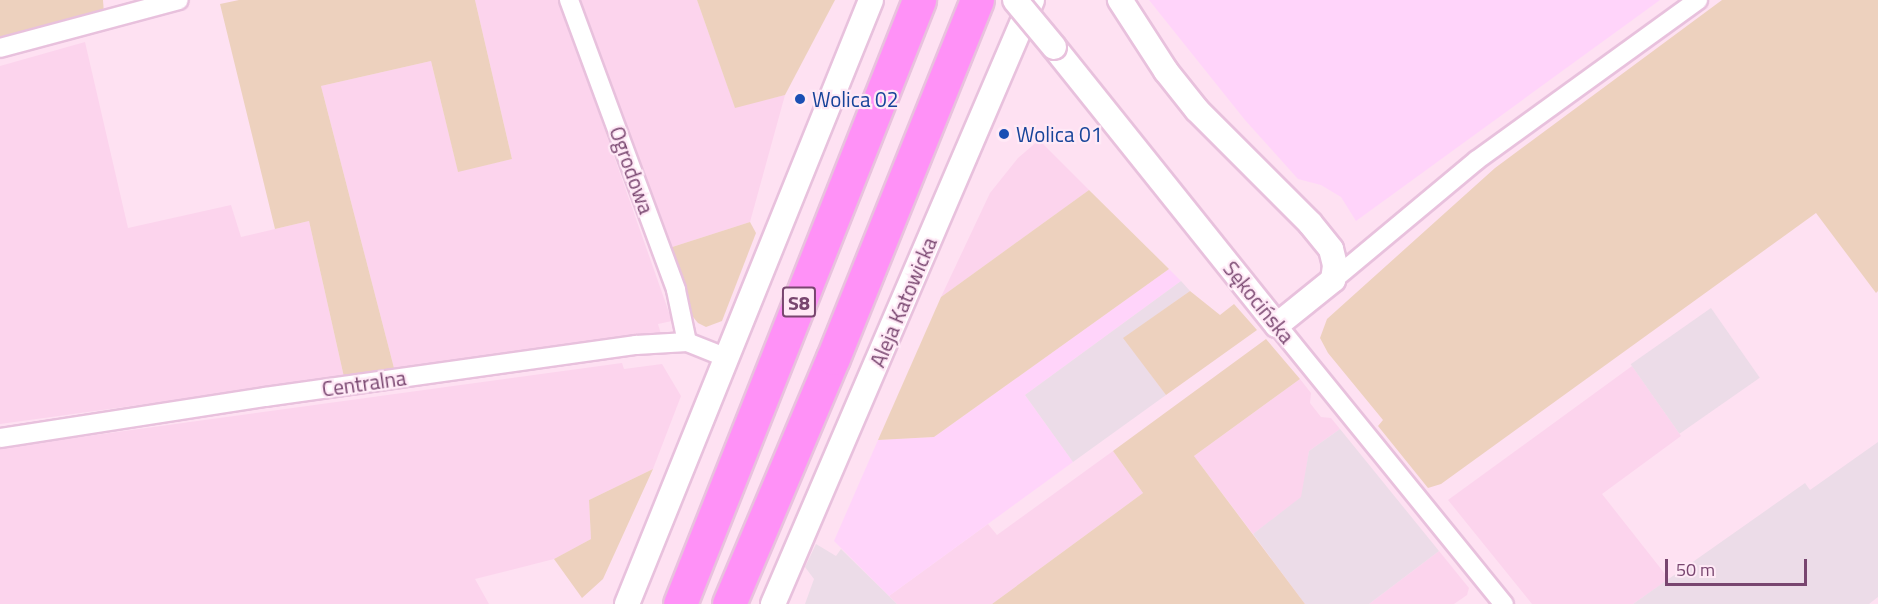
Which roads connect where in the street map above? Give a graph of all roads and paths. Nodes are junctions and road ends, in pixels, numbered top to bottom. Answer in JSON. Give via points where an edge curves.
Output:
{"nodes":[{"id":1,"x":179,"y":0,"type":"edge"},
{"id":2,"x":569,"y":0,"type":"edge"},
{"id":3,"x":871,"y":0,"type":"edge"},
{"id":4,"x":919,"y":0,"type":"edge"},
{"id":5,"x":977,"y":0,"type":"edge"},
{"id":6,"x":1015,"y":0,"type":"edge"},
{"id":7,"x":1032,"y":0,"type":"edge"},
{"id":8,"x":1120,"y":0,"type":"edge"},
{"id":9,"x":1698,"y":0,"type":"edge"},
{"id":10,"x":0,"y":48,"type":"edge"},
{"id":11,"x":1333,"y":280,"type":"junction"},
{"id":12,"x":1277,"y":325,"type":"junction"},
{"id":13,"x":687,"y":342,"type":"junction"},
{"id":14,"x":727,"y":358,"type":"junction"},
{"id":15,"x":0,"y":438,"type":"edge"},
{"id":16,"x":627,"y":604,"type":"edge"},
{"id":17,"x":680,"y":604,"type":"edge"},
{"id":18,"x":729,"y":604,"type":"edge"},
{"id":19,"x":773,"y":604,"type":"edge"},
{"id":20,"x":1504,"y":604,"type":"edge"}],
"edges":[{"from":1,"to":10,"type":"street"},
{"from":2,"to":13,"type":"street","name":"Ogrodowa","via":[[676,290]]},
{"from":3,"to":14,"type":"street"},
{"from":4,"to":17,"type":"highway","number":"S8"},
{"from":5,"to":18,"type":"highway","number":"S8"},
{"from":6,"to":12,"type":"street","name":"Sękocińska","bridge":true},
{"from":7,"to":19,"type":"street","name":"Aleja Katowicka"},
{"from":8,"to":11,"type":"street","via":[[1166,71],[1197,110],[1303,215],[1331,249]]},
{"from":9,"to":11,"type":"street","via":[[1477,160]]},
{"from":11,"to":12,"type":"street"},
{"from":12,"to":20,"type":"street","name":"Sękocińska"},
{"from":13,"to":14,"type":"street","name":"Centralna"},
{"from":13,"to":15,"type":"street","name":"Centralna","via":[[636,345]]},
{"from":14,"to":16,"type":"street"}]}
